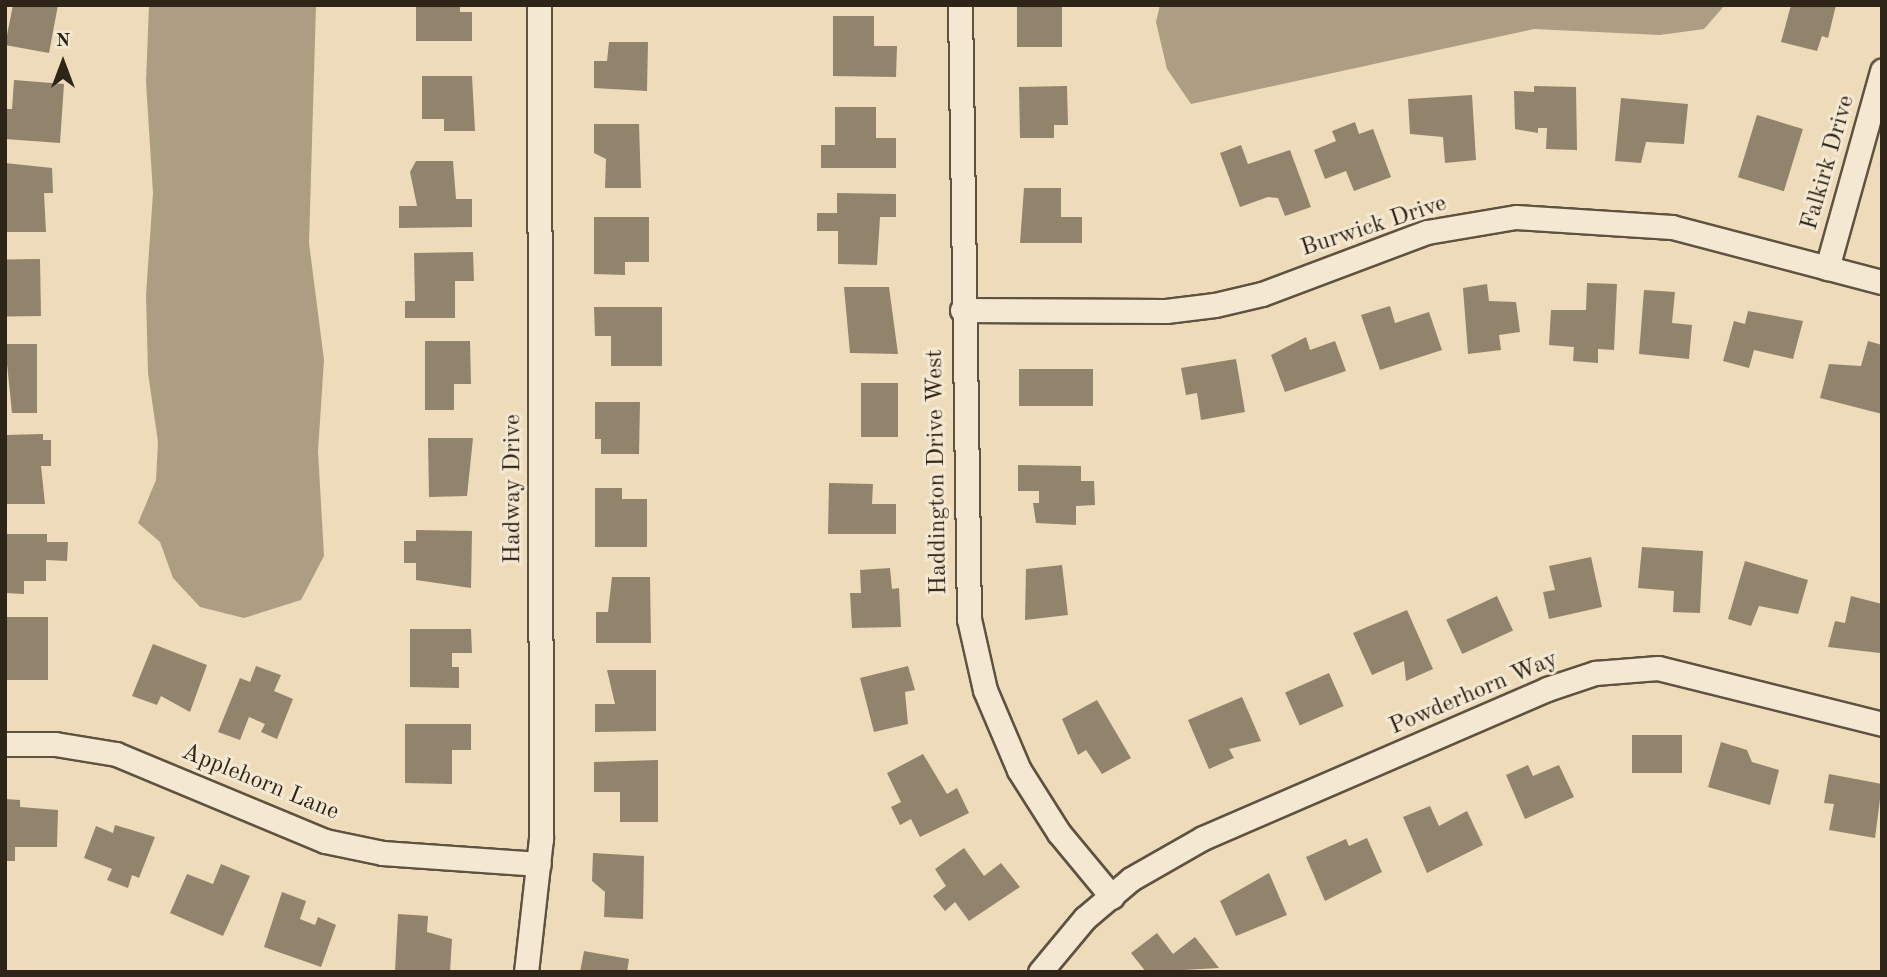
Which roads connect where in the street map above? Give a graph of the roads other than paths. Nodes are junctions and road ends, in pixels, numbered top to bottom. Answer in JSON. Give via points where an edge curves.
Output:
{"nodes":[{"id":1,"x":539,"y":5,"type":"edge"},
{"id":2,"x":960,"y":5,"type":"edge"},
{"id":3,"x":1882,"y":71,"type":"edge"},
{"id":4,"x":1827,"y":268,"type":"junction"},
{"id":5,"x":1882,"y":282,"type":"edge"},
{"id":6,"x":962,"y":310,"type":"junction"},
{"id":7,"x":1882,"y":724,"type":"edge"},
{"id":8,"x":5,"y":744,"type":"edge"},
{"id":9,"x":539,"y":864,"type":"junction"},
{"id":10,"x":1112,"y":897,"type":"junction"},
{"id":11,"x":526,"y":972,"type":"edge"},
{"id":12,"x":1040,"y":972,"type":"edge"}],
"edges":[{"from":1,"to":9,"type":"street","name":"Hadway Drive"},
{"from":2,"to":6,"type":"street","name":"Haddington Drive West"},
{"from":3,"to":4,"type":"street","name":"Falkirk Drive"},
{"from":4,"to":5,"type":"street","name":"Burwick Drive"},
{"from":4,"to":6,"type":"street","name":"Burwick Drive","via":[[1672,227],[1516,217],[1427,232],[1262,294],[1215,305],[1166,311]]},
{"from":6,"to":10,"type":"street","name":"Haddington Drive West","via":[[964,583],[978,668],[1019,770],[1059,833]]},
{"from":7,"to":10,"type":"street","name":"Powderhorn Way","via":[[1695,674],[1658,668],[1595,673],[1547,689],[1203,838],[1132,879]]},
{"from":8,"to":9,"type":"street","name":"Applehorn Lane","via":[[55,744],[116,754],[337,843],[383,853]]},
{"from":9,"to":11,"type":"street","name":"Hadway Drive"},
{"from":10,"to":12,"type":"street","name":"Powderhorn Way","via":[[1085,918]]}]}
